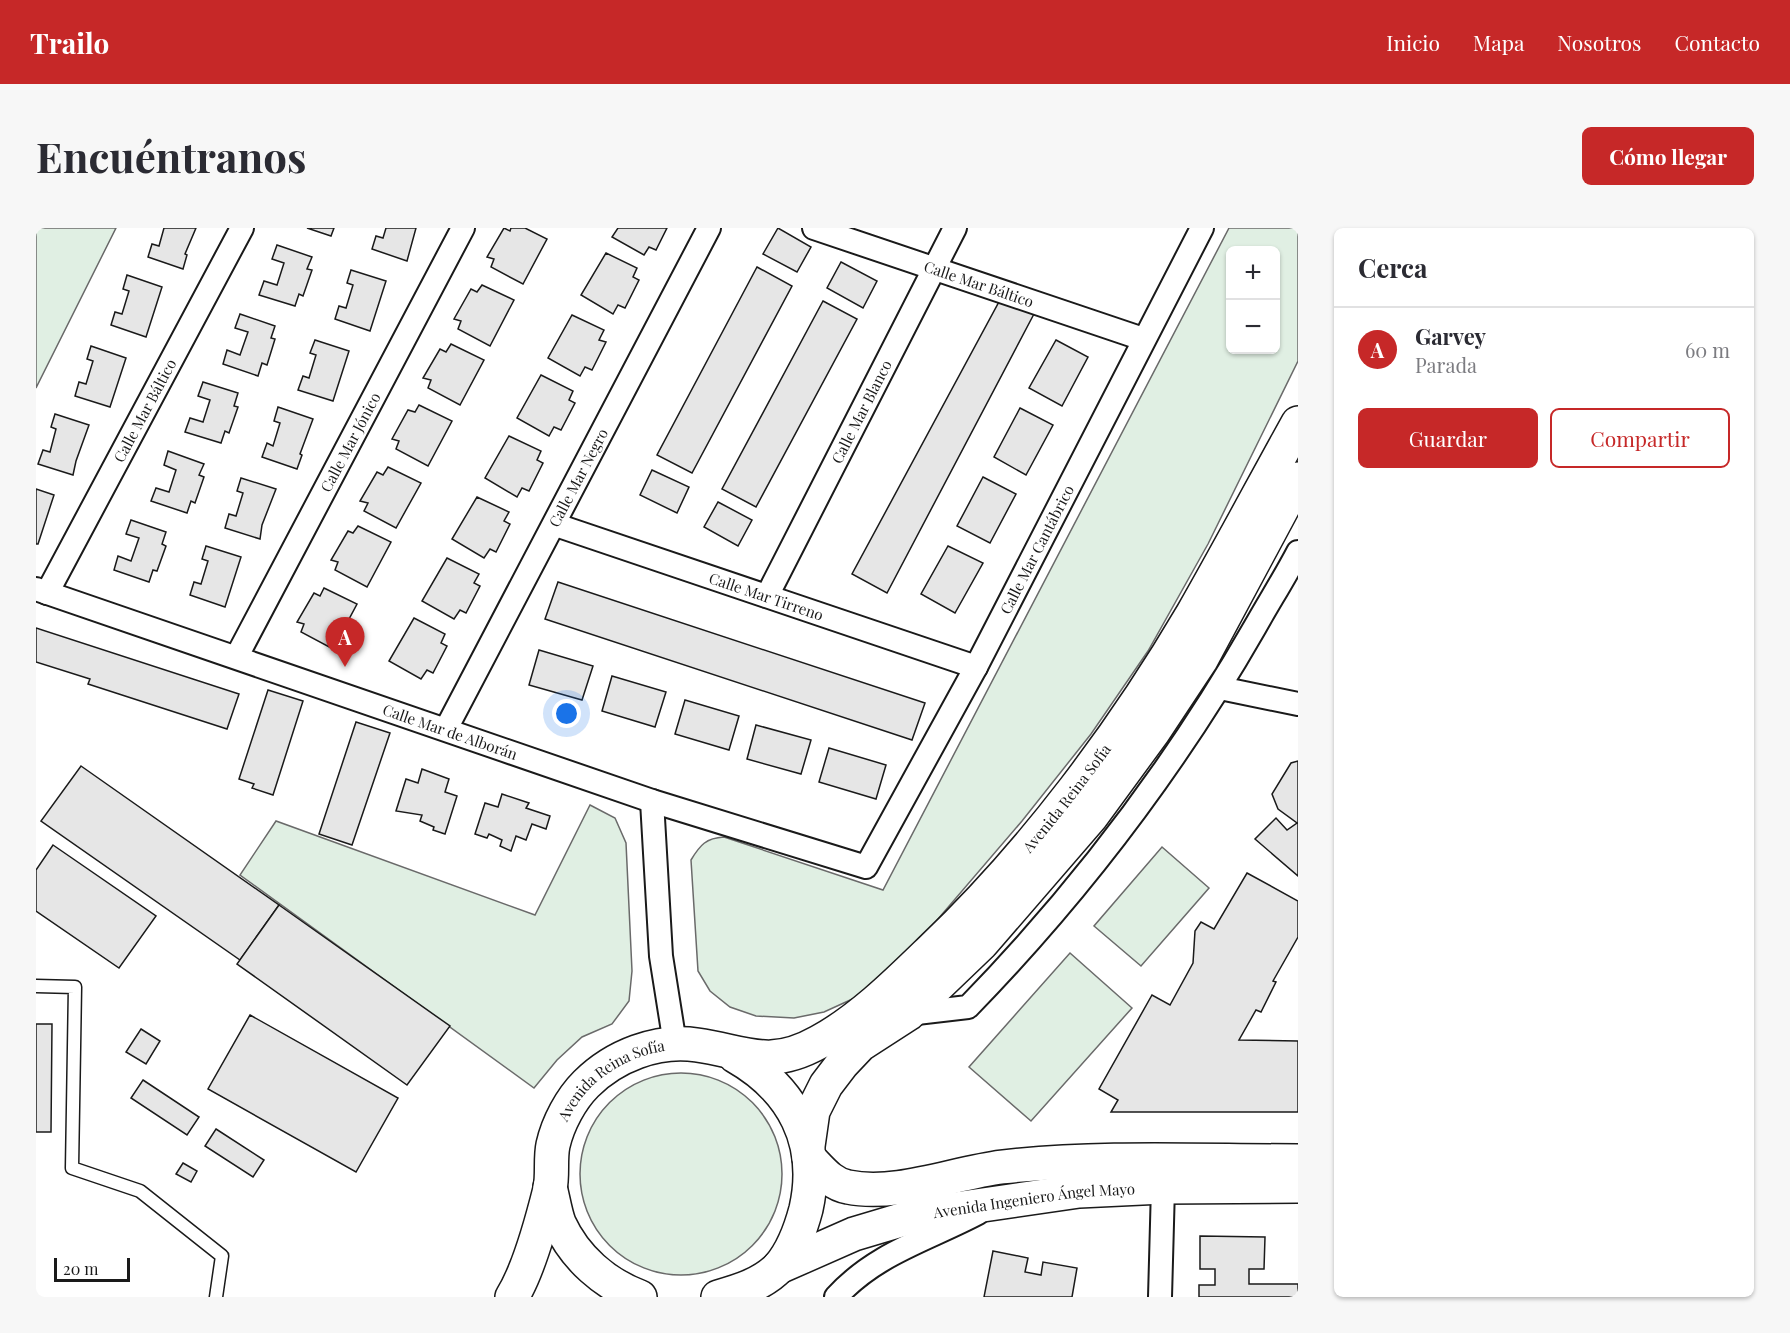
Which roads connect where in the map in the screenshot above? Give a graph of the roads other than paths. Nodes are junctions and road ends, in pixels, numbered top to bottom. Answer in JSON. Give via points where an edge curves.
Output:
{"nodes":[{"id":1,"x":242,"y":228,"type":"edge"},
{"id":2,"x":463,"y":228,"type":"edge"},
{"id":3,"x":709,"y":228,"type":"edge"},
{"id":4,"x":814,"y":228,"type":"edge"},
{"id":5,"x":955,"y":228,"type":"edge"},
{"id":6,"x":1202,"y":228,"type":"edge"},
{"id":7,"x":934,"y":268,"type":"junction"},
{"id":8,"x":1143,"y":339,"type":"junction"},
{"id":9,"x":1298,"y":423,"type":"edge"},
{"id":10,"x":1298,"y":479,"type":"edge"},
{"id":11,"x":556,"y":525,"type":"junction"},
{"id":12,"x":1298,"y":552,"type":"edge"},
{"id":13,"x":42,"y":591,"type":"edge"},
{"id":14,"x":767,"y":596,"type":"junction"},
{"id":15,"x":237,"y":656,"type":"junction"},
{"id":16,"x":976,"y":667,"type":"junction"},
{"id":17,"x":1220,"y":688,"type":"junction"},
{"id":18,"x":1298,"y":704,"type":"edge"},
{"id":19,"x":446,"y":729,"type":"junction"},
{"id":20,"x":652,"y":801,"type":"junction"},
{"id":21,"x":866,"y":867,"type":"joint"},
{"id":22,"x":36,"y":986,"type":"edge"},
{"id":23,"x":908,"y":1014,"type":"junction"},
{"id":24,"x":675,"y":1044,"type":"junction"},
{"id":25,"x":730,"y":1054,"type":"junction"},
{"id":26,"x":808,"y":1152,"type":"junction"},
{"id":27,"x":1298,"y":1161,"type":"edge"},
{"id":28,"x":1298,"y":1186,"type":"edge"},
{"id":29,"x":550,"y":1187,"type":"junction"},
{"id":30,"x":1163,"y":1187,"type":"junction"},
{"id":31,"x":999,"y":1202,"type":"junction"},
{"id":32,"x":779,"y":1267,"type":"junction"},
{"id":33,"x":621,"y":1295,"type":"edge"},
{"id":34,"x":216,"y":1297,"type":"edge"},
{"id":35,"x":512,"y":1297,"type":"edge"},
{"id":36,"x":718,"y":1297,"type":"edge"},
{"id":37,"x":836,"y":1297,"type":"edge"},
{"id":38,"x":1160,"y":1297,"type":"edge"}],
"edges":[{"from":1,"to":13,"type":"street","name":"Calle Mar Báltico"},
{"from":2,"to":15,"type":"street","name":"Calle Mar Jónico"},
{"from":3,"to":11,"type":"street","name":"Calle Mar Negro"},
{"from":4,"to":7,"type":"street","name":"Calle Mar Báltico"},
{"from":5,"to":7,"type":"street","name":"Calle Mar Blanco"},
{"from":6,"to":8,"type":"street","name":"Calle Mar Cantábrico"},
{"from":7,"to":8,"type":"street","name":"Calle Mar Báltico"},
{"from":7,"to":14,"type":"street","name":"Calle Mar Blanco"},
{"from":8,"to":16,"type":"street","name":"Calle Mar Cantábrico"},
{"from":9,"to":25,"type":"main road","name":"Avenida Reina Sofía","via":[[1192,614],[1135,705],[980,904],[842,1029],[816,1044],[775,1059]]},
{"from":10,"to":23,"type":"main road","name":"Avenida Reina Sofía","via":[[1201,660],[1148,741],[1091,817],[982,943]]},
{"from":11,"to":14,"type":"street","name":"Calle Mar Tirreno"},
{"from":11,"to":19,"type":"street","name":"Calle Mar Negro"},
{"from":12,"to":17,"type":"street"},
{"from":13,"to":15,"type":"street","name":"Calle Mar de Alborán"},
{"from":14,"to":16,"type":"street","name":"Calle Mar Tirreno"},
{"from":15,"to":19,"type":"street","name":"Calle Mar de Alborán"},
{"from":16,"to":21,"type":"street","name":"Calle Mar Cantábrico"},
{"from":17,"to":18,"type":"street"},
{"from":17,"to":23,"type":"street","via":[[1124,827],[1007,967],[968,1006]]},
{"from":19,"to":20,"type":"street","name":"Calle Mar de Alborán"},
{"from":20,"to":21,"type":"street","name":"Calle Mar de Alborán"},
{"from":20,"to":24,"type":"street","via":[[662,956]]},
{"from":22,"to":34,"type":"lane","via":[[75,987],[72,1168],[140,1191],[222,1256]]},
{"from":23,"to":26,"type":"main road","name":"Avenida Reina Sofía","via":[[860,1045],[826,1085],[813,1111]]},
{"from":24,"to":25,"type":"main road","name":"Avenida Reina Sofía"},
{"from":24,"to":29,"type":"main road","name":"Avenida Reina Sofía","via":[[636,1052],[608,1066],[585,1085],[566,1110],[553,1145]]},
{"from":25,"to":26,"type":"main road","name":"Avenida Reina Sofía","via":[[756,1068],[777,1087],[795,1113]]},
{"from":26,"to":27,"type":"main road","name":"Avenida Ingeniero Ángel Mayo","via":[[832,1182],[849,1188],[880,1189],[1000,1168],[1072,1162]]},
{"from":26,"to":32,"type":"main road","name":"Avenida Reina Sofía","via":[[811,1174],[802,1224]]},
{"from":28,"to":30,"type":"main road","name":"Avenida Ingeniero Ángel Mayo"},
{"from":29,"to":33,"type":"main road","name":"Avenida Reina Sofía","via":[[559,1222],[577,1253]]},
{"from":29,"to":35,"type":"main road","name":"Avenida Reina Sofía"},
{"from":30,"to":31,"type":"main road","name":"Avenida Ingeniero Ángel Mayo","via":[[1079,1191]]},
{"from":30,"to":38,"type":"street"},
{"from":31,"to":32,"type":"main road","name":"Avenida Ingeniero Ángel Mayo","via":[[921,1214],[854,1234]]},
{"from":31,"to":37,"type":"street","via":[[872,1264]]},
{"from":32,"to":36,"type":"main road","name":"Avenida Reina Sofía","via":[[754,1285]]}]}
